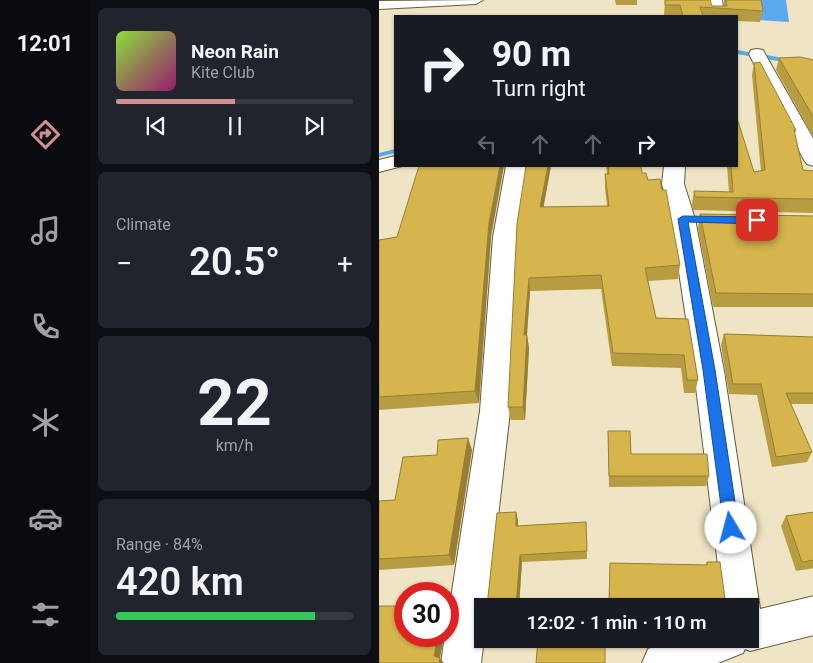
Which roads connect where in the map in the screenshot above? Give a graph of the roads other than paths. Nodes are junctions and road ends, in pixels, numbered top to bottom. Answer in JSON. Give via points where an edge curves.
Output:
{"nodes":[{"id":1,"x":476,"y":0,"type":"edge"},
{"id":2,"x":715,"y":0,"type":"edge"},
{"id":3,"x":445,"y":1,"type":"edge"},
{"id":4,"x":379,"y":5,"type":"edge"},
{"id":5,"x":717,"y":15,"type":"edge"},
{"id":6,"x":757,"y":59,"type":"dead end"},
{"id":7,"x":813,"y":160,"type":"edge"},
{"id":8,"x":394,"y":162,"type":"edge"},
{"id":9,"x":379,"y":166,"type":"edge"},
{"id":10,"x":517,"y":167,"type":"edge"},
{"id":11,"x":675,"y":167,"type":"edge"},
{"id":12,"x":741,"y":598,"type":"edge"},
{"id":13,"x":813,"y":615,"type":"edge"},
{"id":14,"x":759,"y":629,"type":"edge"},
{"id":15,"x":708,"y":648,"type":"edge"},
{"id":16,"x":681,"y":660,"type":"edge"},
{"id":17,"x":461,"y":663,"type":"edge"}],
"edges":[{"from":1,"to":3,"type":"street"},
{"from":2,"to":5,"type":"street"},
{"from":3,"to":4,"type":"street"},
{"from":6,"to":7,"type":"street"},
{"from":8,"to":9,"type":"street"},
{"from":10,"to":17,"type":"street","via":[[505,237],[495,411]]},
{"from":11,"to":12,"type":"street","via":[[673,184],[692,220]]},
{"from":13,"to":14,"type":"street"},
{"from":15,"to":16,"type":"street"}]}
